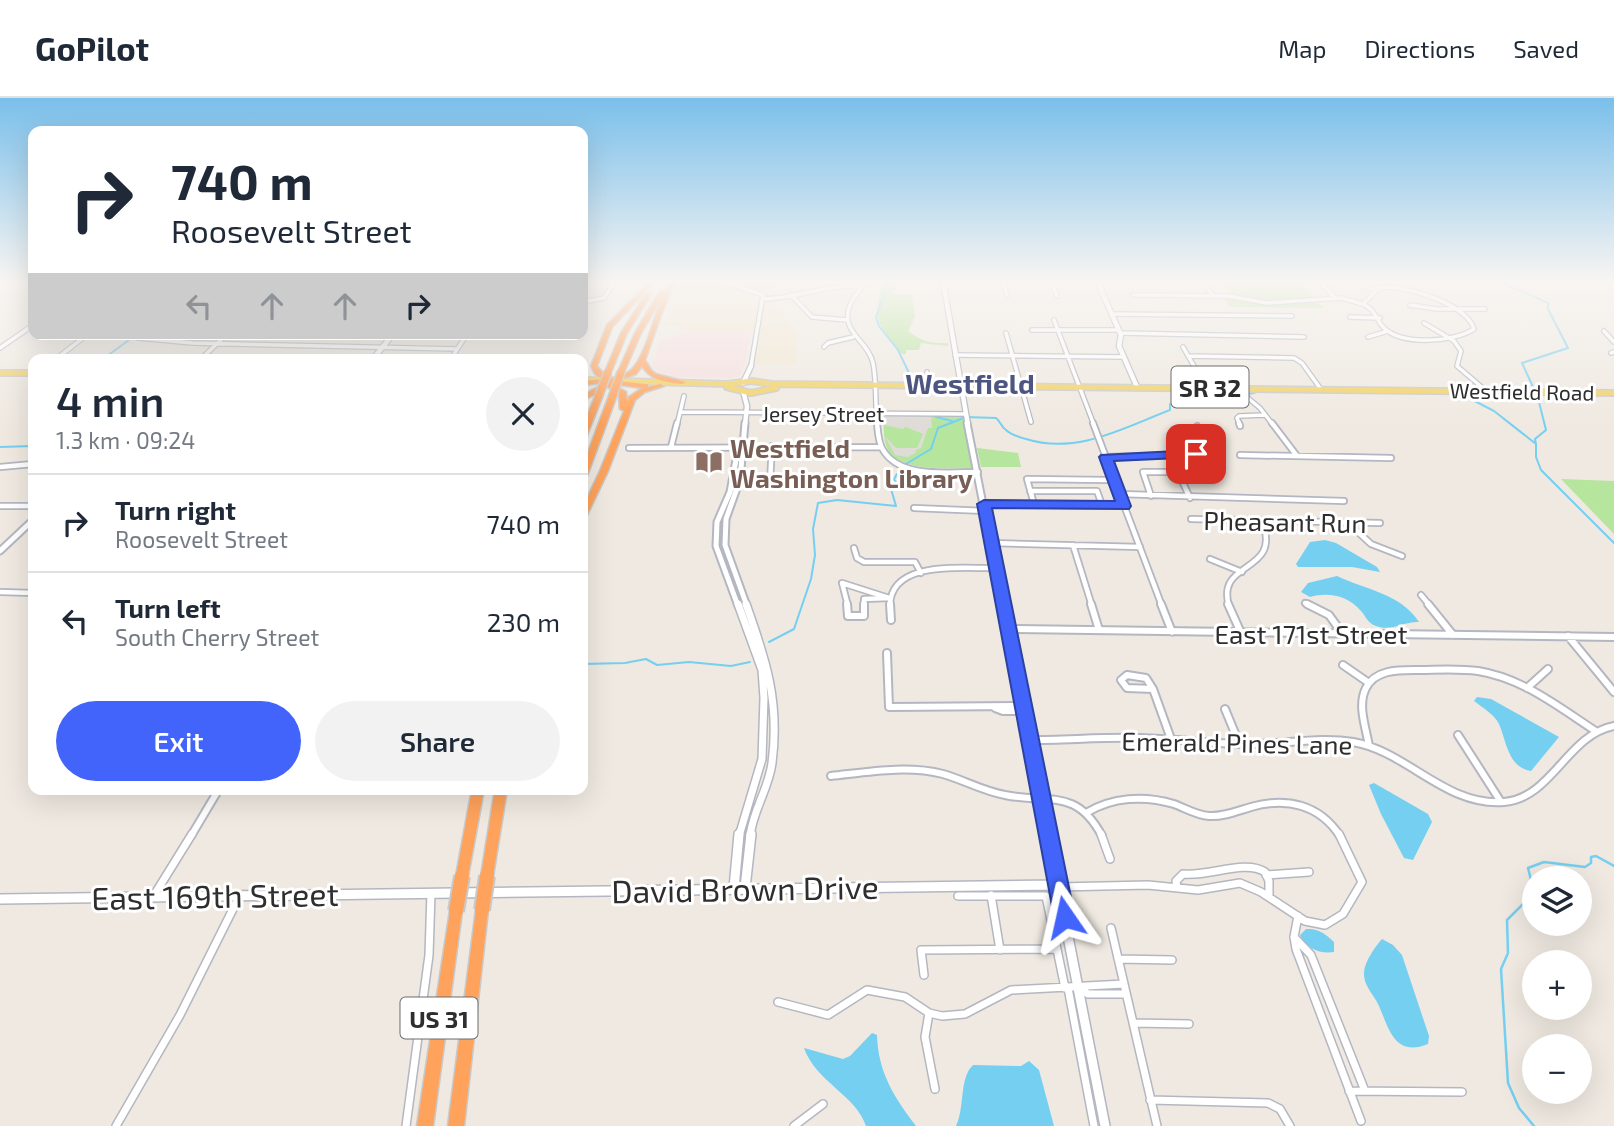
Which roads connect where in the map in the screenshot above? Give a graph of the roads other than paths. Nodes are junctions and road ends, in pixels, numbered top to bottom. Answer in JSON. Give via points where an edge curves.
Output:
{"nodes":[{"id":1,"x":27,"y":329,"type":"edge"},
{"id":2,"x":608,"y":329,"type":"edge"},
{"id":3,"x":627,"y":329,"type":"edge"},
{"id":4,"x":641,"y":329,"type":"edge"},
{"id":5,"x":654,"y":329,"type":"edge"},
{"id":6,"x":758,"y":329,"type":"edge"},
{"id":7,"x":850,"y":329,"type":"edge"},
{"id":8,"x":951,"y":329,"type":"edge"},
{"id":9,"x":1118,"y":329,"type":"edge"},
{"id":10,"x":1386,"y":329,"type":"edge"},
{"id":11,"x":1434,"y":329,"type":"edge"},
{"id":12,"x":1475,"y":329,"type":"edge"},
{"id":13,"x":1032,"y":330,"type":"dead end"},
{"id":14,"x":1058,"y":330,"type":"junction"},
{"id":15,"x":1388,"y":331,"type":"junction"},
{"id":16,"x":1604,"y":331,"type":"dead end"},
{"id":17,"x":1119,"y":332,"type":"junction"},
{"id":18,"x":1006,"y":333,"type":"dead end"},
{"id":19,"x":853,"y":337,"type":"junction"},
{"id":20,"x":1304,"y":337,"type":"dead end"},
{"id":21,"x":1368,"y":337,"type":"dead end"},
{"id":22,"x":1449,"y":338,"type":"junction"},
{"id":23,"x":80,"y":340,"type":"edge"},
{"id":24,"x":170,"y":340,"type":"edge"},
{"id":25,"x":221,"y":340,"type":"edge"},
{"id":26,"x":388,"y":340,"type":"edge"},
{"id":27,"x":463,"y":340,"type":"edge"},
{"id":28,"x":1614,"y":342,"type":"edge"},
{"id":29,"x":218,"y":343,"type":"junction"},
{"id":30,"x":824,"y":347,"type":"dead end"},
{"id":31,"x":1183,"y":347,"type":"dead end"},
{"id":32,"x":0,"y":348,"type":"edge"},
{"id":33,"x":382,"y":348,"type":"junction"},
{"id":34,"x":457,"y":349,"type":"junction"},
{"id":35,"x":597,"y":352,"type":"junction"},
{"id":36,"x":62,"y":354,"type":"edge"},
{"id":37,"x":206,"y":354,"type":"edge"},
{"id":38,"x":377,"y":354,"type":"edge"},
{"id":39,"x":454,"y":354,"type":"edge"},
{"id":40,"x":955,"y":355,"type":"junction"},
{"id":41,"x":1012,"y":356,"type":"junction"},
{"id":42,"x":1188,"y":356,"type":"junction"},
{"id":43,"x":1067,"y":357,"type":"junction"},
{"id":44,"x":1124,"y":357,"type":"junction"},
{"id":45,"x":643,"y":362,"type":"junction"},
{"id":46,"x":588,"y":366,"type":"edge"},
{"id":47,"x":751,"y":366,"type":"junction"},
{"id":48,"x":0,"y":371,"type":"edge"},
{"id":49,"x":28,"y":372,"type":"edge"},
{"id":50,"x":927,"y":372,"type":"dead end"},
{"id":51,"x":588,"y":382,"type":"edge"},
{"id":52,"x":610,"y":382,"type":"junction"},
{"id":53,"x":682,"y":382,"type":"junction"},
{"id":54,"x":758,"y":382,"type":"junction"},
{"id":55,"x":643,"y":383,"type":"junction"},
{"id":56,"x":838,"y":383,"type":"junction"},
{"id":57,"x":874,"y":383,"type":"junction"},
{"id":58,"x":927,"y":384,"type":"junction"},
{"id":59,"x":960,"y":385,"type":"junction"},
{"id":60,"x":660,"y":386,"type":"junction"},
{"id":61,"x":1021,"y":386,"type":"junction"},
{"id":62,"x":1078,"y":386,"type":"junction"},
{"id":63,"x":743,"y":387,"type":"junction"},
{"id":64,"x":1137,"y":387,"type":"junction"},
{"id":65,"x":1206,"y":387,"type":"junction"},
{"id":66,"x":1236,"y":387,"type":"junction"},
{"id":67,"x":1320,"y":388,"type":"junction"},
{"id":68,"x":1483,"y":390,"type":"junction"},
{"id":69,"x":758,"y":391,"type":"junction"},
{"id":70,"x":1614,"y":393,"type":"edge"},
{"id":71,"x":588,"y":395,"type":"edge"},
{"id":72,"x":684,"y":396,"type":"dead end"},
{"id":73,"x":1244,"y":396,"type":"joint"},
{"id":74,"x":746,"y":409,"type":"junction"},
{"id":75,"x":680,"y":412,"type":"junction"},
{"id":76,"x":878,"y":414,"type":"junction"},
{"id":77,"x":1265,"y":415,"type":"junction"},
{"id":78,"x":967,"y":417,"type":"junction"},
{"id":79,"x":623,"y":419,"type":"junction"},
{"id":80,"x":588,"y":422,"type":"edge"},
{"id":81,"x":1031,"y":422,"type":"dead end"},
{"id":82,"x":1197,"y":426,"type":"dead end"},
{"id":83,"x":1240,"y":426,"type":"dead end"},
{"id":84,"x":772,"y":446,"type":"junction"},
{"id":85,"x":671,"y":447,"type":"junction"},
{"id":86,"x":741,"y":447,"type":"junction"},
{"id":87,"x":881,"y":447,"type":"junction"},
{"id":88,"x":629,"y":448,"type":"dead end"},
{"id":89,"x":1240,"y":455,"type":"dead end"},
{"id":90,"x":1297,"y":456,"type":"junction"},
{"id":91,"x":1106,"y":457,"type":"junction"},
{"id":92,"x":1391,"y":457,"type":"dead end"},
{"id":93,"x":588,"y":462,"type":"edge"},
{"id":94,"x":28,"y":464,"type":"edge"},
{"id":95,"x":0,"y":467,"type":"edge"},
{"id":96,"x":978,"y":471,"type":"junction"},
{"id":97,"x":1093,"y":480,"type":"junction"},
{"id":98,"x":1107,"y":480,"type":"dead end"},
{"id":99,"x":834,"y":483,"type":"dead end"},
{"id":100,"x":1030,"y":491,"type":"junction"},
{"id":101,"x":1097,"y":491,"type":"junction"},
{"id":102,"x":1120,"y":494,"type":"junction"},
{"id":103,"x":1151,"y":496,"type":"junction"},
{"id":104,"x":1190,"y":498,"type":"junction"},
{"id":105,"x":1344,"y":500,"type":"dead end"},
{"id":106,"x":1034,"y":504,"type":"junction"},
{"id":107,"x":588,"y":505,"type":"edge"},
{"id":108,"x":1102,"y":505,"type":"junction"},
{"id":109,"x":0,"y":506,"type":"edge"},
{"id":110,"x":28,"y":506,"type":"edge"},
{"id":111,"x":1124,"y":506,"type":"junction"},
{"id":112,"x":914,"y":508,"type":"dead end"},
{"id":113,"x":985,"y":508,"type":"junction"},
{"id":114,"x":1191,"y":519,"type":"dead end"},
{"id":115,"x":1262,"y":521,"type":"junction"},
{"id":116,"x":1348,"y":522,"type":"junction"},
{"id":117,"x":1380,"y":523,"type":"dead end"},
{"id":118,"x":28,"y":525,"type":"edge"},
{"id":119,"x":992,"y":543,"type":"junction"},
{"id":120,"x":1073,"y":545,"type":"junction"},
{"id":121,"x":1139,"y":547,"type":"junction"},
{"id":122,"x":853,"y":548,"type":"dead end"},
{"id":123,"x":0,"y":551,"type":"edge"},
{"id":124,"x":1402,"y":556,"type":"dead end"},
{"id":125,"x":1210,"y":559,"type":"dead end"},
{"id":126,"x":997,"y":570,"type":"junction"},
{"id":127,"x":1242,"y":572,"type":"junction"},
{"id":128,"x":921,"y":573,"type":"junction"},
{"id":129,"x":0,"y":592,"type":"edge"},
{"id":130,"x":28,"y":593,"type":"edge"},
{"id":131,"x":1421,"y":595,"type":"dead end"},
{"id":132,"x":889,"y":598,"type":"junction"},
{"id":133,"x":1306,"y":603,"type":"dead end"},
{"id":134,"x":891,"y":620,"type":"dead end"},
{"id":135,"x":1008,"y":629,"type":"junction"},
{"id":136,"x":1099,"y":631,"type":"junction"},
{"id":137,"x":1172,"y":632,"type":"junction"},
{"id":138,"x":1241,"y":633,"type":"junction"},
{"id":139,"x":1342,"y":633,"type":"junction"},
{"id":140,"x":1453,"y":635,"type":"junction"},
{"id":141,"x":1568,"y":636,"type":"junction"},
{"id":142,"x":1614,"y":637,"type":"edge"},
{"id":143,"x":887,"y":653,"type":"dead end"},
{"id":144,"x":1343,"y":666,"type":"dead end"},
{"id":145,"x":1548,"y":669,"type":"dead end"},
{"id":146,"x":1369,"y":683,"type":"junction"},
{"id":147,"x":1527,"y":688,"type":"junction"},
{"id":148,"x":1153,"y":689,"type":"junction"},
{"id":149,"x":1613,"y":689,"type":"edge"},
{"id":150,"x":1024,"y":708,"type":"junction"},
{"id":151,"x":1225,"y":709,"type":"dead end"},
{"id":152,"x":1614,"y":726,"type":"edge"},
{"id":153,"x":1597,"y":732,"type":"junction"},
{"id":154,"x":1458,"y":735,"type":"dead end"},
{"id":155,"x":1171,"y":739,"type":"junction"},
{"id":156,"x":1030,"y":740,"type":"junction"},
{"id":157,"x":1239,"y":743,"type":"junction"},
{"id":158,"x":1369,"y":746,"type":"junction"},
{"id":159,"x":831,"y":776,"type":"dead end"},
{"id":160,"x":215,"y":795,"type":"edge"},
{"id":161,"x":477,"y":795,"type":"edge"},
{"id":162,"x":500,"y":795,"type":"edge"},
{"id":163,"x":1041,"y":798,"type":"junction"},
{"id":164,"x":1501,"y":802,"type":"junction"},
{"id":165,"x":1086,"y":813,"type":"junction"},
{"id":166,"x":1110,"y":859,"type":"dead end"},
{"id":167,"x":1309,"y":872,"type":"dead end"},
{"id":168,"x":1266,"y":875,"type":"junction"},
{"id":169,"x":1058,"y":886,"type":"junction"},
{"id":170,"x":734,"y":888,"type":"junction"},
{"id":171,"x":745,"y":888,"type":"junction"},
{"id":172,"x":1177,"y":888,"type":"junction"},
{"id":173,"x":431,"y":892,"type":"junction"},
{"id":174,"x":240,"y":895,"type":"junction"},
{"id":175,"x":991,"y":895,"type":"junction"},
{"id":176,"x":1044,"y":895,"type":"joint"},
{"id":177,"x":958,"y":896,"type":"dead end"},
{"id":178,"x":1269,"y":896,"type":"junction"},
{"id":179,"x":153,"y":897,"type":"junction"},
{"id":180,"x":0,"y":899,"type":"edge"},
{"id":181,"x":1298,"y":916,"type":"junction"},
{"id":182,"x":1111,"y":928,"type":"dead end"},
{"id":183,"x":1294,"y":937,"type":"junction"},
{"id":184,"x":1057,"y":949,"type":"junction"},
{"id":185,"x":1000,"y":950,"type":"junction"},
{"id":186,"x":1118,"y":959,"type":"junction"},
{"id":187,"x":1171,"y":960,"type":"dead end"},
{"id":188,"x":924,"y":975,"type":"dead end"},
{"id":189,"x":1124,"y":984,"type":"junction"},
{"id":190,"x":1066,"y":988,"type":"junction"},
{"id":191,"x":1079,"y":988,"type":"junction"},
{"id":192,"x":1126,"y":994,"type":"junction"},
{"id":193,"x":778,"y":1002,"type":"dead end"},
{"id":194,"x":929,"y":1013,"type":"junction"},
{"id":195,"x":1133,"y":1023,"type":"junction"},
{"id":196,"x":1189,"y":1024,"type":"dead end"},
{"id":197,"x":935,"y":1089,"type":"dead end"},
{"id":198,"x":1349,"y":1091,"type":"junction"},
{"id":199,"x":1365,"y":1091,"type":"junction"},
{"id":200,"x":1462,"y":1092,"type":"dead end"},
{"id":201,"x":1150,"y":1100,"type":"junction"},
{"id":202,"x":824,"y":1104,"type":"dead end"},
{"id":203,"x":1361,"y":1121,"type":"dead end"},
{"id":204,"x":116,"y":1126,"type":"edge"},
{"id":205,"x":407,"y":1126,"type":"edge"},
{"id":206,"x":425,"y":1126,"type":"edge"},
{"id":207,"x":456,"y":1126,"type":"edge"},
{"id":208,"x":794,"y":1126,"type":"edge"},
{"id":209,"x":1094,"y":1126,"type":"edge"},
{"id":210,"x":1105,"y":1126,"type":"edge"},
{"id":211,"x":1157,"y":1126,"type":"edge"},
{"id":212,"x":1290,"y":1126,"type":"edge"}],
"edges":[{"from":1,"to":32,"type":"street"},
{"from":2,"to":35,"type":"highway"},
{"from":3,"to":52,"type":"highway"},
{"from":4,"to":93,"type":"highway","bridge":true},
{"from":5,"to":45,"type":"highway"},
{"from":6,"to":47,"type":"street"},
{"from":7,"to":19,"type":"street"},
{"from":8,"to":40,"type":"street"},
{"from":9,"to":17,"type":"street"},
{"from":10,"to":15,"type":"street"},
{"from":11,"to":22,"type":"street"},
{"from":12,"to":22,"type":"street"},
{"from":13,"to":14,"type":"street"},
{"from":14,"to":17,"type":"street"},
{"from":14,"to":43,"type":"street"},
{"from":15,"to":21,"type":"street"},
{"from":15,"to":22,"type":"street","via":[[1415,340]]},
{"from":16,"to":28,"type":"street"},
{"from":17,"to":20,"type":"street"},
{"from":17,"to":44,"type":"street"},
{"from":18,"to":41,"type":"street"},
{"from":19,"to":30,"type":"street"},
{"from":19,"to":57,"type":"street","via":[[871,357]]},
{"from":22,"to":68,"type":"street","via":[[1460,347],[1457,364]]},
{"from":23,"to":36,"type":"street"},
{"from":24,"to":29,"type":"street"},
{"from":25,"to":29,"type":"street"},
{"from":26,"to":33,"type":"street"},
{"from":27,"to":34,"type":"street"},
{"from":29,"to":33,"type":"street"},
{"from":29,"to":37,"type":"street"},
{"from":31,"to":42,"type":"street"},
{"from":33,"to":34,"type":"street"},
{"from":33,"to":38,"type":"street"},
{"from":34,"to":39,"type":"street"},
{"from":35,"to":46,"type":"highway"},
{"from":35,"to":52,"type":"highway","via":[[594,368]]},
{"from":40,"to":41,"type":"street"},
{"from":40,"to":59,"type":"street"},
{"from":41,"to":43,"type":"street"},
{"from":41,"to":61,"type":"street"},
{"from":42,"to":65,"type":"street"},
{"from":42,"to":67,"type":"street","via":[[1294,358]]},
{"from":43,"to":44,"type":"street"},
{"from":43,"to":62,"type":"street"},
{"from":44,"to":64,"type":"street"},
{"from":45,"to":52,"type":"highway","via":[[635,371]]},
{"from":45,"to":53,"type":"highway","via":[[652,375]]},
{"from":47,"to":54,"type":"street"},
{"from":47,"to":63,"type":"street"},
{"from":48,"to":49,"type":"main road"},
{"from":50,"to":58,"type":"street"},
{"from":51,"to":52,"type":"highway"},
{"from":52,"to":55,"type":"highway"},
{"from":52,"to":71,"type":"highway"},
{"from":52,"to":79,"type":"highway","via":[[625,397]]},
{"from":52,"to":80,"type":"highway","bridge":true,"via":[[599,394]]},
{"from":53,"to":55,"type":"main road"},
{"from":53,"to":63,"type":"main road"},
{"from":54,"to":56,"type":"main road","number":"SR 32"},
{"from":54,"to":63,"type":"main road"},
{"from":54,"to":69,"type":"main road","via":[[763,387]]},
{"from":55,"to":60,"type":"main road"},
{"from":56,"to":57,"type":"main road","number":"SR 32"},
{"from":56,"to":69,"type":"main road","number":"SR 32"},
{"from":57,"to":58,"type":"main road","number":"SR 32"},
{"from":57,"to":76,"type":"street"},
{"from":58,"to":59,"type":"main road","number":"SR 32"},
{"from":59,"to":61,"type":"main road","number":"SR 32"},
{"from":59,"to":78,"type":"street"},
{"from":60,"to":63,"type":"main road"},
{"from":60,"to":79,"type":"highway","via":[[636,395]]},
{"from":61,"to":62,"type":"main road","number":"SR 32"},
{"from":61,"to":81,"type":"street"},
{"from":62,"to":64,"type":"main road","number":"SR 32"},
{"from":62,"to":91,"type":"street"},
{"from":63,"to":69,"type":"main road"},
{"from":63,"to":74,"type":"street"},
{"from":64,"to":65,"type":"main road","number":"SR 32"},
{"from":65,"to":66,"type":"main road","number":"SR 32"},
{"from":66,"to":67,"type":"main road","number":"SR 32"},
{"from":66,"to":73,"type":"street"},
{"from":67,"to":68,"type":"main road","name":"Westfield Road","number":"SR 32"},
{"from":68,"to":70,"type":"main road","name":"Westfield Road","number":"SR 32"},
{"from":69,"to":74,"type":"street"},
{"from":72,"to":75,"type":"street"},
{"from":73,"to":77,"type":"street"},
{"from":74,"to":75,"type":"street","name":"Jersey Street"},
{"from":74,"to":76,"type":"street","name":"Jersey Street"},
{"from":74,"to":86,"type":"street"},
{"from":75,"to":85,"type":"street"},
{"from":76,"to":78,"type":"street","name":"Jersey Street"},
{"from":76,"to":87,"type":"street"},
{"from":77,"to":83,"type":"street","via":[[1239,416]]},
{"from":77,"to":90,"type":"street"},
{"from":78,"to":96,"type":"street"},
{"from":79,"to":107,"type":"highway"},
{"from":82,"to":91,"type":"street","via":[[1207,446],[1196,454]]},
{"from":84,"to":86,"type":"street"},
{"from":84,"to":87,"type":"street"},
{"from":84,"to":99,"type":"street","via":[[770,482]]},
{"from":85,"to":86,"type":"street"},
{"from":85,"to":88,"type":"street"},
{"from":86,"to":170,"type":"street","via":[[717,522],[716,546],[762,670],[764,698],[762,759],[738,832]]},
{"from":86,"to":171,"type":"street","via":[[740,482],[726,519],[725,545],[769,669],[774,698],[771,769],[751,830]]},
{"from":87,"to":96,"type":"street","via":[[909,468]]},
{"from":89,"to":90,"type":"street"},
{"from":90,"to":92,"type":"street"},
{"from":91,"to":102,"type":"street"},
{"from":94,"to":95,"type":"street"},
{"from":96,"to":113,"type":"street"},
{"from":97,"to":98,"type":"street"},
{"from":97,"to":100,"type":"street","via":[[1027,479]]},
{"from":97,"to":101,"type":"street"},
{"from":100,"to":101,"type":"street"},
{"from":100,"to":106,"type":"street"},
{"from":101,"to":108,"type":"street"},
{"from":102,"to":103,"type":"street"},
{"from":102,"to":111,"type":"street"},
{"from":103,"to":104,"type":"street"},
{"from":103,"to":104,"type":"street","via":[[1143,472],[1178,473]]},
{"from":104,"to":105,"type":"street"},
{"from":106,"to":108,"type":"street"},
{"from":106,"to":113,"type":"street"},
{"from":108,"to":111,"type":"street"},
{"from":109,"to":110,"type":"street"},
{"from":111,"to":121,"type":"street"},
{"from":112,"to":113,"type":"street"},
{"from":113,"to":119,"type":"street"},
{"from":114,"to":115,"type":"street","name":"Pheasant Run"},
{"from":115,"to":116,"type":"street","name":"Pheasant Run"},
{"from":115,"to":127,"type":"street","via":[[1266,547]]},
{"from":116,"to":117,"type":"street","name":"Pheasant Run"},
{"from":116,"to":124,"type":"street","via":[[1367,543]]},
{"from":118,"to":123,"type":"street"},
{"from":119,"to":120,"type":"street"},
{"from":119,"to":126,"type":"street"},
{"from":120,"to":121,"type":"street"},
{"from":120,"to":136,"type":"street"},
{"from":121,"to":137,"type":"street"},
{"from":122,"to":128,"type":"street","via":[[864,562],[915,562]]},
{"from":125,"to":127,"type":"street"},
{"from":126,"to":128,"type":"street"},
{"from":126,"to":135,"type":"street"},
{"from":127,"to":138,"type":"street","via":[[1226,592]]},
{"from":128,"to":132,"type":"street","via":[[902,577]]},
{"from":129,"to":130,"type":"street"},
{"from":131,"to":140,"type":"street"},
{"from":132,"to":132,"type":"street","via":[[864,599],[864,616],[848,616],[842,583]]},
{"from":132,"to":134,"type":"street"},
{"from":133,"to":139,"type":"street","via":[[1329,615]]},
{"from":135,"to":136,"type":"street","name":"East 171st Street"},
{"from":135,"to":150,"type":"street"},
{"from":136,"to":137,"type":"street","name":"East 171st Street"},
{"from":137,"to":138,"type":"street","name":"East 171st Street"},
{"from":138,"to":139,"type":"street","name":"East 171st Street"},
{"from":139,"to":140,"type":"street","name":"East 171st Street"},
{"from":140,"to":141,"type":"street","name":"East 171st Street"},
{"from":141,"to":142,"type":"street","name":"East 171st Street"},
{"from":141,"to":149,"type":"street"},
{"from":143,"to":150,"type":"street","via":[[889,707]]},
{"from":144,"to":146,"type":"street"},
{"from":145,"to":147,"type":"street"},
{"from":146,"to":147,"type":"street","via":[[1395,670],[1467,670]]},
{"from":146,"to":158,"type":"street","via":[[1363,700]]},
{"from":147,"to":153,"type":"street"},
{"from":148,"to":148,"type":"street","via":[[1142,676],[1121,678],[1127,688]]},
{"from":148,"to":155,"type":"street"},
{"from":150,"to":156,"type":"street"},
{"from":151,"to":157,"type":"street"},
{"from":152,"to":153,"type":"street","name":"Emerald Pines Lane"},
{"from":153,"to":164,"type":"street","name":"Emerald Pines Lane","via":[[1574,748],[1529,794]]},
{"from":154,"to":164,"type":"street"},
{"from":155,"to":156,"type":"street","name":"Emerald Pines Lane"},
{"from":155,"to":157,"type":"street","name":"Emerald Pines Lane"},
{"from":156,"to":163,"type":"street"},
{"from":157,"to":158,"type":"street","name":"Emerald Pines Lane","via":[[1339,741]]},
{"from":158,"to":164,"type":"street","name":"Emerald Pines Lane","via":[[1448,790]]},
{"from":159,"to":163,"type":"street","via":[[927,772],[1002,795]]},
{"from":160,"to":179,"type":"street"},
{"from":161,"to":206,"type":"highway","number":"US 31","bridge":true},
{"from":162,"to":207,"type":"highway","number":"US 31","bridge":true},
{"from":163,"to":165,"type":"street","via":[[1068,801]]},
{"from":163,"to":169,"type":"street"},
{"from":165,"to":166,"type":"street","via":[[1100,830]]},
{"from":165,"to":181,"type":"street","via":[[1102,803],[1120,800],[1158,801],[1214,816],[1263,804],[1304,805],[1337,829],[1362,882],[1337,920],[1328,925],[1319,926]]},
{"from":167,"to":168,"type":"street"},
{"from":168,"to":172,"type":"street","via":[[1251,865],[1205,875],[1183,874],[1176,881]]},
{"from":168,"to":178,"type":"street"},
{"from":169,"to":171,"type":"street","name":"David Brown Drive"},
{"from":169,"to":172,"type":"street"},
{"from":169,"to":191,"type":"street"},
{"from":170,"to":171,"type":"street","name":"David Brown Drive"},
{"from":170,"to":173,"type":"street","name":"David Brown Drive"},
{"from":172,"to":178,"type":"street","via":[[1201,890],[1242,883]]},
{"from":173,"to":174,"type":"street","name":"East 169th Street"},
{"from":173,"to":205,"type":"street","via":[[428,965]]},
{"from":174,"to":179,"type":"street","name":"East 169th Street"},
{"from":174,"to":204,"type":"street","via":[[180,1015]]},
{"from":175,"to":176,"type":"street"},
{"from":175,"to":177,"type":"street"},
{"from":175,"to":185,"type":"street"},
{"from":176,"to":184,"type":"street"},
{"from":178,"to":181,"type":"street"},
{"from":179,"to":180,"type":"street","name":"East 169th Street"},
{"from":181,"to":183,"type":"street"},
{"from":182,"to":186,"type":"street"},
{"from":183,"to":198,"type":"street"},
{"from":183,"to":199,"type":"street","via":[[1311,955]]},
{"from":184,"to":185,"type":"street"},
{"from":184,"to":190,"type":"street"},
{"from":185,"to":188,"type":"street","via":[[921,950]]},
{"from":186,"to":187,"type":"street"},
{"from":186,"to":189,"type":"street"},
{"from":189,"to":191,"type":"street"},
{"from":189,"to":192,"type":"street"},
{"from":190,"to":191,"type":"street"},
{"from":190,"to":194,"type":"street","via":[[1011,990],[957,1016]]},
{"from":190,"to":209,"type":"street"},
{"from":191,"to":192,"type":"street","via":[[1088,994]]},
{"from":191,"to":210,"type":"street"},
{"from":192,"to":195,"type":"street"},
{"from":193,"to":194,"type":"street","via":[[828,1015],[862,991],[873,990],[905,997]]},
{"from":194,"to":197,"type":"street","via":[[926,1048]]},
{"from":195,"to":196,"type":"street"},
{"from":195,"to":201,"type":"street"},
{"from":198,"to":199,"type":"street"},
{"from":198,"to":203,"type":"street"},
{"from":199,"to":200,"type":"street"},
{"from":201,"to":211,"type":"street"},
{"from":201,"to":212,"type":"street","via":[[1268,1103],[1280,1109]]},
{"from":202,"to":208,"type":"street"}]}
